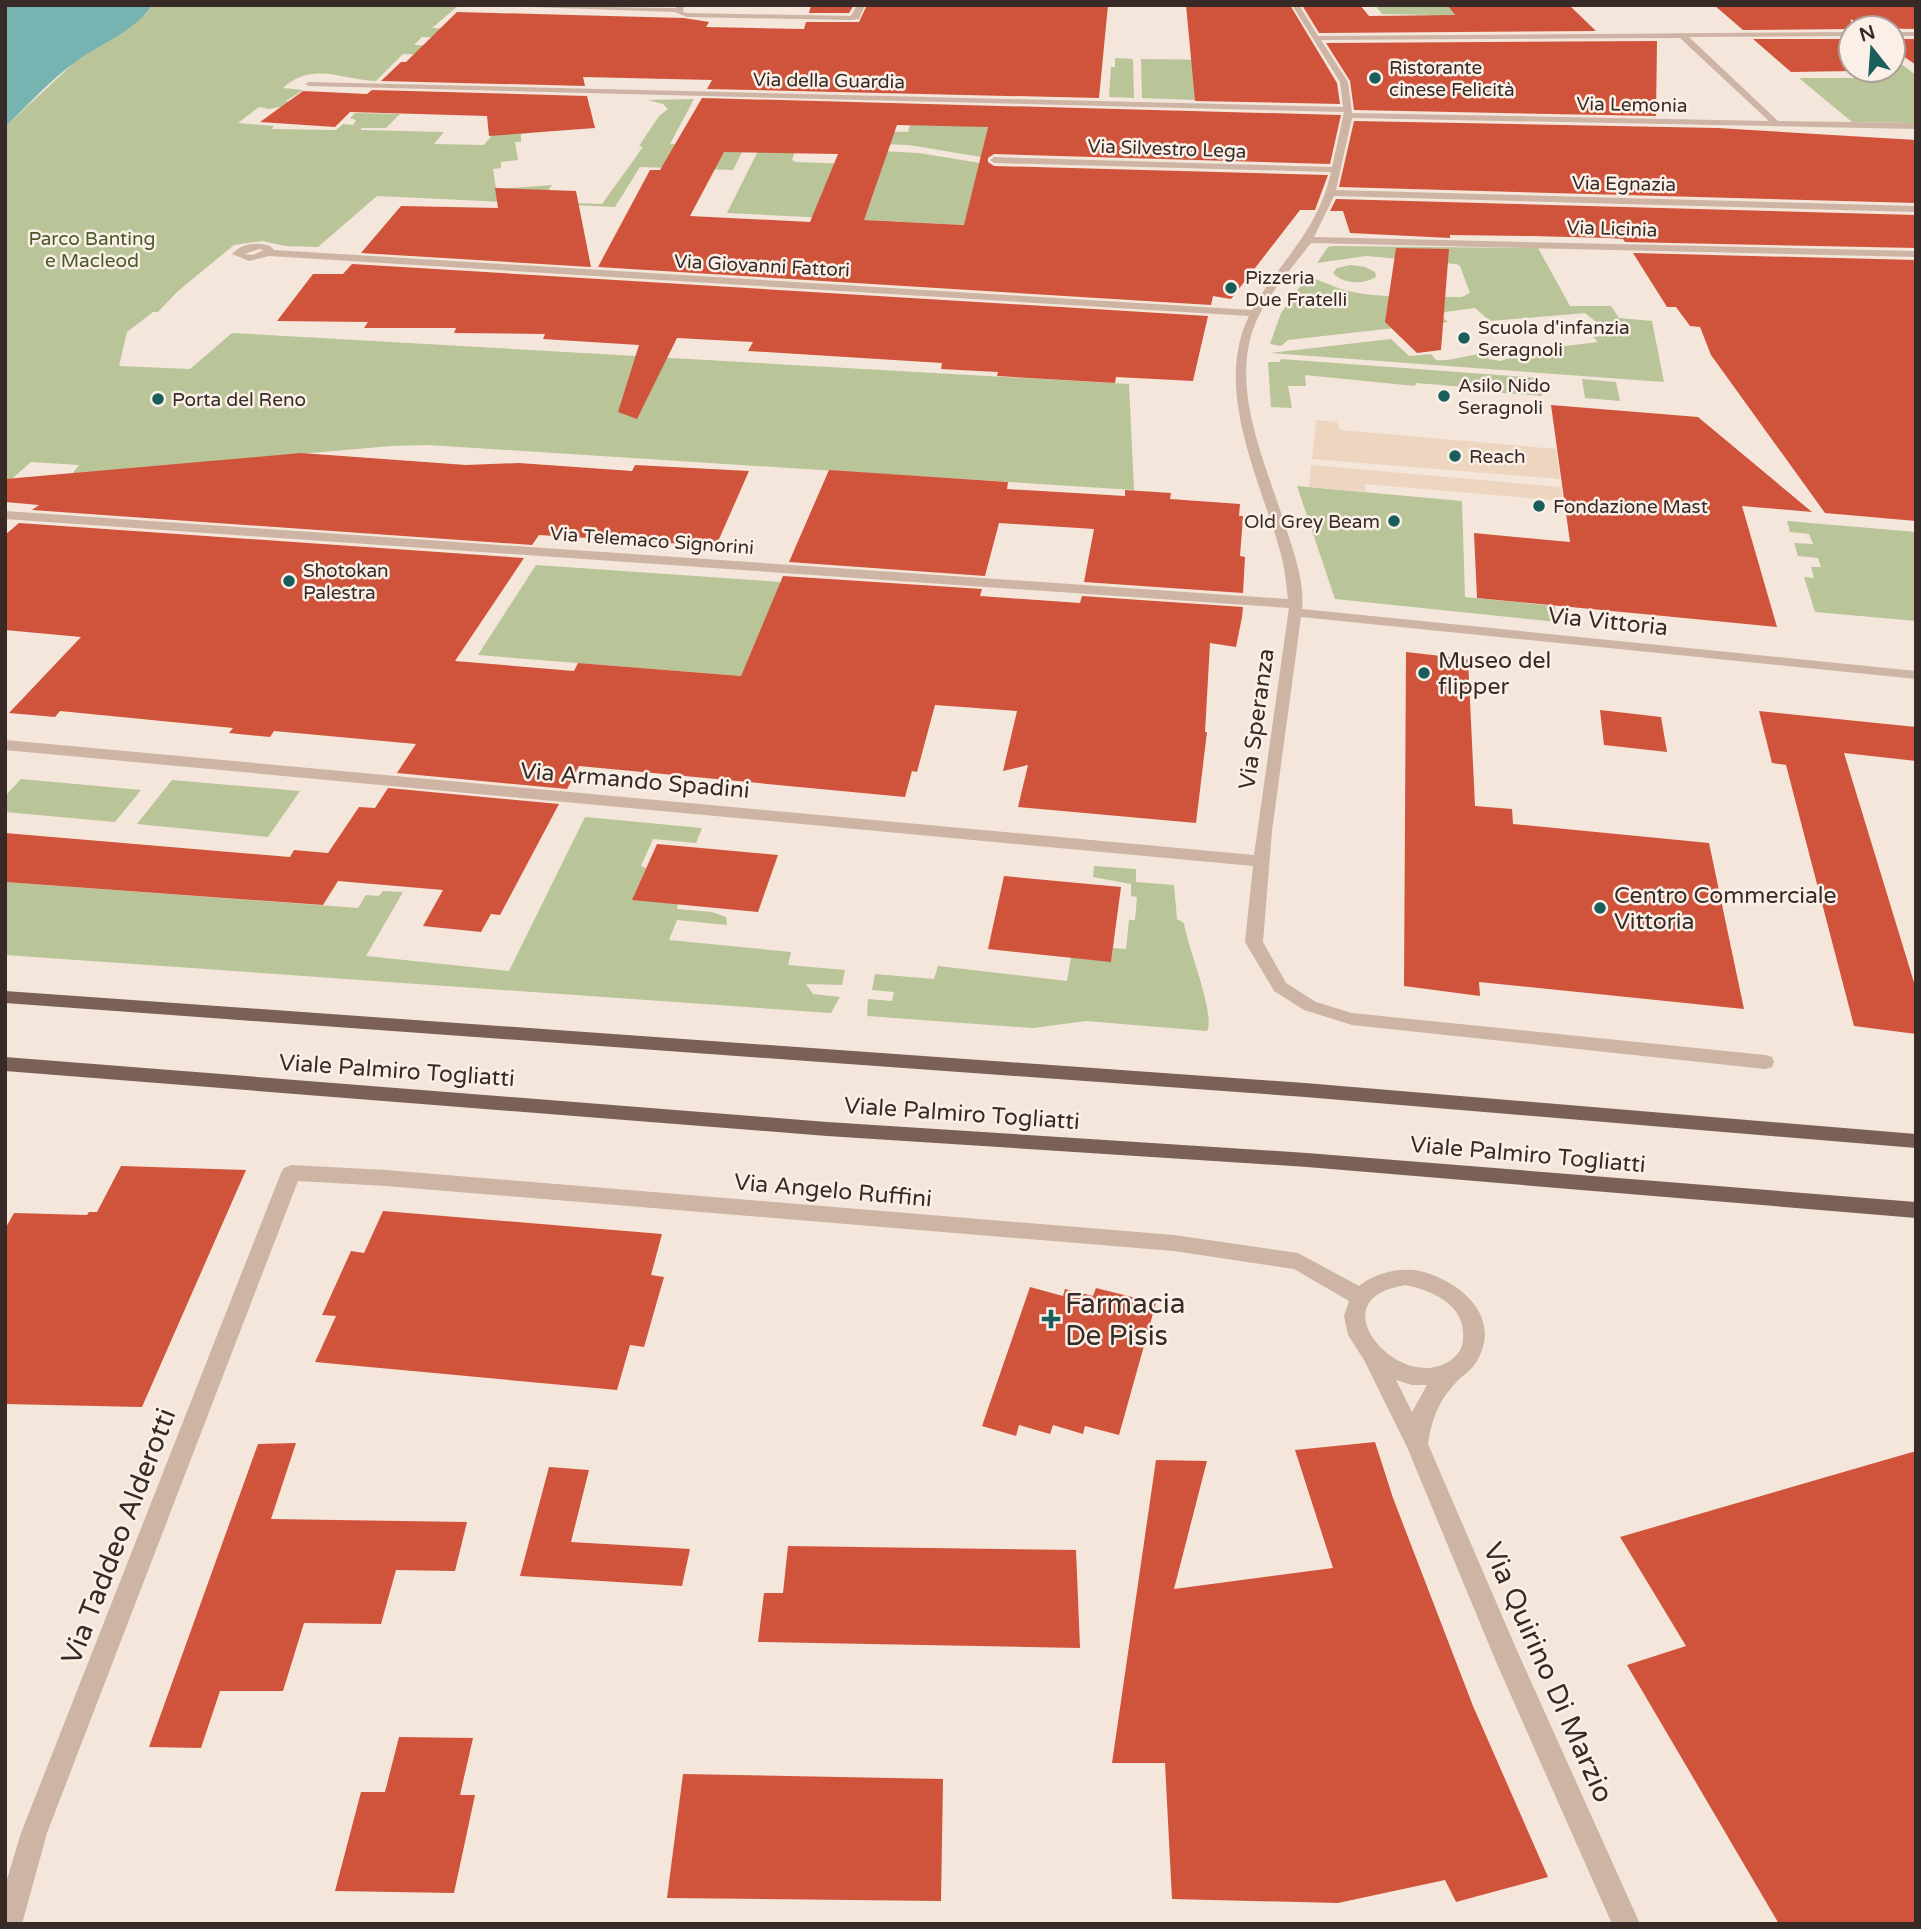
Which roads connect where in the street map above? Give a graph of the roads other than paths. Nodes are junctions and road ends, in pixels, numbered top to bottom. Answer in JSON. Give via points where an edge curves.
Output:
{"nodes":[{"id":1,"x":480,"y":5,"type":"edge"},
{"id":2,"x":861,"y":5,"type":"edge"},
{"id":3,"x":1296,"y":5,"type":"edge"},
{"id":4,"x":679,"y":8,"type":"edge"},
{"id":5,"x":1837,"y":34,"type":"edge"},
{"id":6,"x":1683,"y":36,"type":"junction"},
{"id":7,"x":1316,"y":38,"type":"junction"},
{"id":8,"x":309,"y":84,"type":"dead end"},
{"id":9,"x":1348,"y":113,"type":"junction"},
{"id":10,"x":1775,"y":122,"type":"junction"},
{"id":11,"x":1916,"y":126,"type":"edge"},
{"id":12,"x":994,"y":160,"type":"dead end"},
{"id":13,"x":1338,"y":170,"type":"junction"},
{"id":14,"x":1331,"y":193,"type":"junction"},
{"id":15,"x":1916,"y":209,"type":"edge"},
{"id":16,"x":1308,"y":240,"type":"junction"},
{"id":17,"x":268,"y":253,"type":"dead end"},
{"id":18,"x":1916,"y":254,"type":"edge"},
{"id":19,"x":1255,"y":313,"type":"junction"},
{"id":20,"x":5,"y":515,"type":"edge"},
{"id":21,"x":1296,"y":608,"type":"junction"},
{"id":22,"x":1916,"y":675,"type":"edge"},
{"id":23,"x":5,"y":745,"type":"edge"},
{"id":24,"x":1260,"y":861,"type":"junction"},
{"id":25,"x":5,"y":997,"type":"edge"},
{"id":26,"x":1765,"y":1062,"type":"dead end"},
{"id":27,"x":5,"y":1064,"type":"edge"},
{"id":28,"x":1916,"y":1141,"type":"edge"},
{"id":29,"x":291,"y":1173,"type":"joint"},
{"id":30,"x":1916,"y":1210,"type":"edge"},
{"id":31,"x":1360,"y":1297,"type":"junction"},
{"id":32,"x":1373,"y":1357,"type":"junction"},
{"id":33,"x":1456,"y":1370,"type":"junction"},
{"id":34,"x":1417,"y":1444,"type":"junction"},
{"id":35,"x":8,"y":1924,"type":"edge"},
{"id":36,"x":1626,"y":1924,"type":"edge"}],
"edges":[{"from":1,"to":4,"type":"street"},
{"from":2,"to":4,"type":"street","via":[[856,17],[850,18],[687,15],[680,14]]},
{"from":3,"to":7,"type":"street","name":"Via Speranza"},
{"from":5,"to":6,"type":"street"},
{"from":6,"to":7,"type":"street"},
{"from":6,"to":10,"type":"street"},
{"from":7,"to":9,"type":"street","name":"Via Speranza","via":[[1345,85]]},
{"from":8,"to":9,"type":"street","name":"Via della Guardia"},
{"from":9,"to":10,"type":"street","name":"Via Lemonia"},
{"from":9,"to":13,"type":"street","name":"Via Speranza"},
{"from":10,"to":11,"type":"street","name":"Via Lemonia"},
{"from":12,"to":13,"type":"street","name":"Via Silvestro Lega"},
{"from":13,"to":14,"type":"street","name":"Via Speranza"},
{"from":14,"to":15,"type":"street","name":"Via Egnazia"},
{"from":14,"to":16,"type":"street","name":"Via Speranza"},
{"from":16,"to":18,"type":"street","name":"Via Licinia"},
{"from":16,"to":19,"type":"street","name":"Via Speranza"},
{"from":17,"to":19,"type":"street","name":"Via Giovanni Fattori"},
{"from":19,"to":21,"type":"street","name":"Via Speranza","via":[[1244,340],[1241,398],[1289,555]]},
{"from":20,"to":21,"type":"street","name":"Via Telemaco Signorini"},
{"from":21,"to":22,"type":"street","name":"Via Vittoria"},
{"from":21,"to":24,"type":"street","name":"Via Speranza"},
{"from":23,"to":24,"type":"street","name":"Via Armando Spadini"},
{"from":24,"to":26,"type":"street","name":"Via Speranza","via":[[1254,942],[1280,987],[1310,1006],[1352,1019]]},
{"from":25,"to":28,"type":"main road","name":"Viale Palmiro Togliatti","via":[[1328,1092]]},
{"from":27,"to":30,"type":"main road","name":"Viale Palmiro Togliatti","via":[[827,1129],[1321,1161]]},
{"from":29,"to":31,"type":"street","name":"Via Angelo Ruffini","via":[[1174,1243],[1298,1261]]},
{"from":29,"to":35,"type":"street","name":"Via Taddeo Alderotti","via":[[34,1833]]},
{"from":31,"to":32,"type":"street","via":[[1354,1327]]},
{"from":31,"to":33,"type":"street","via":[[1386,1279],[1405,1278],[1424,1280],[1458,1298],[1470,1313],[1476,1345]]},
{"from":32,"to":33,"type":"street","via":[[1405,1375],[1424,1378]]},
{"from":32,"to":34,"type":"street","name":"Via Quirino Di Marzio"},
{"from":33,"to":34,"type":"street","via":[[1420,1415]]},
{"from":34,"to":36,"type":"street","name":"Via Quirino Di Marzio"}]}
